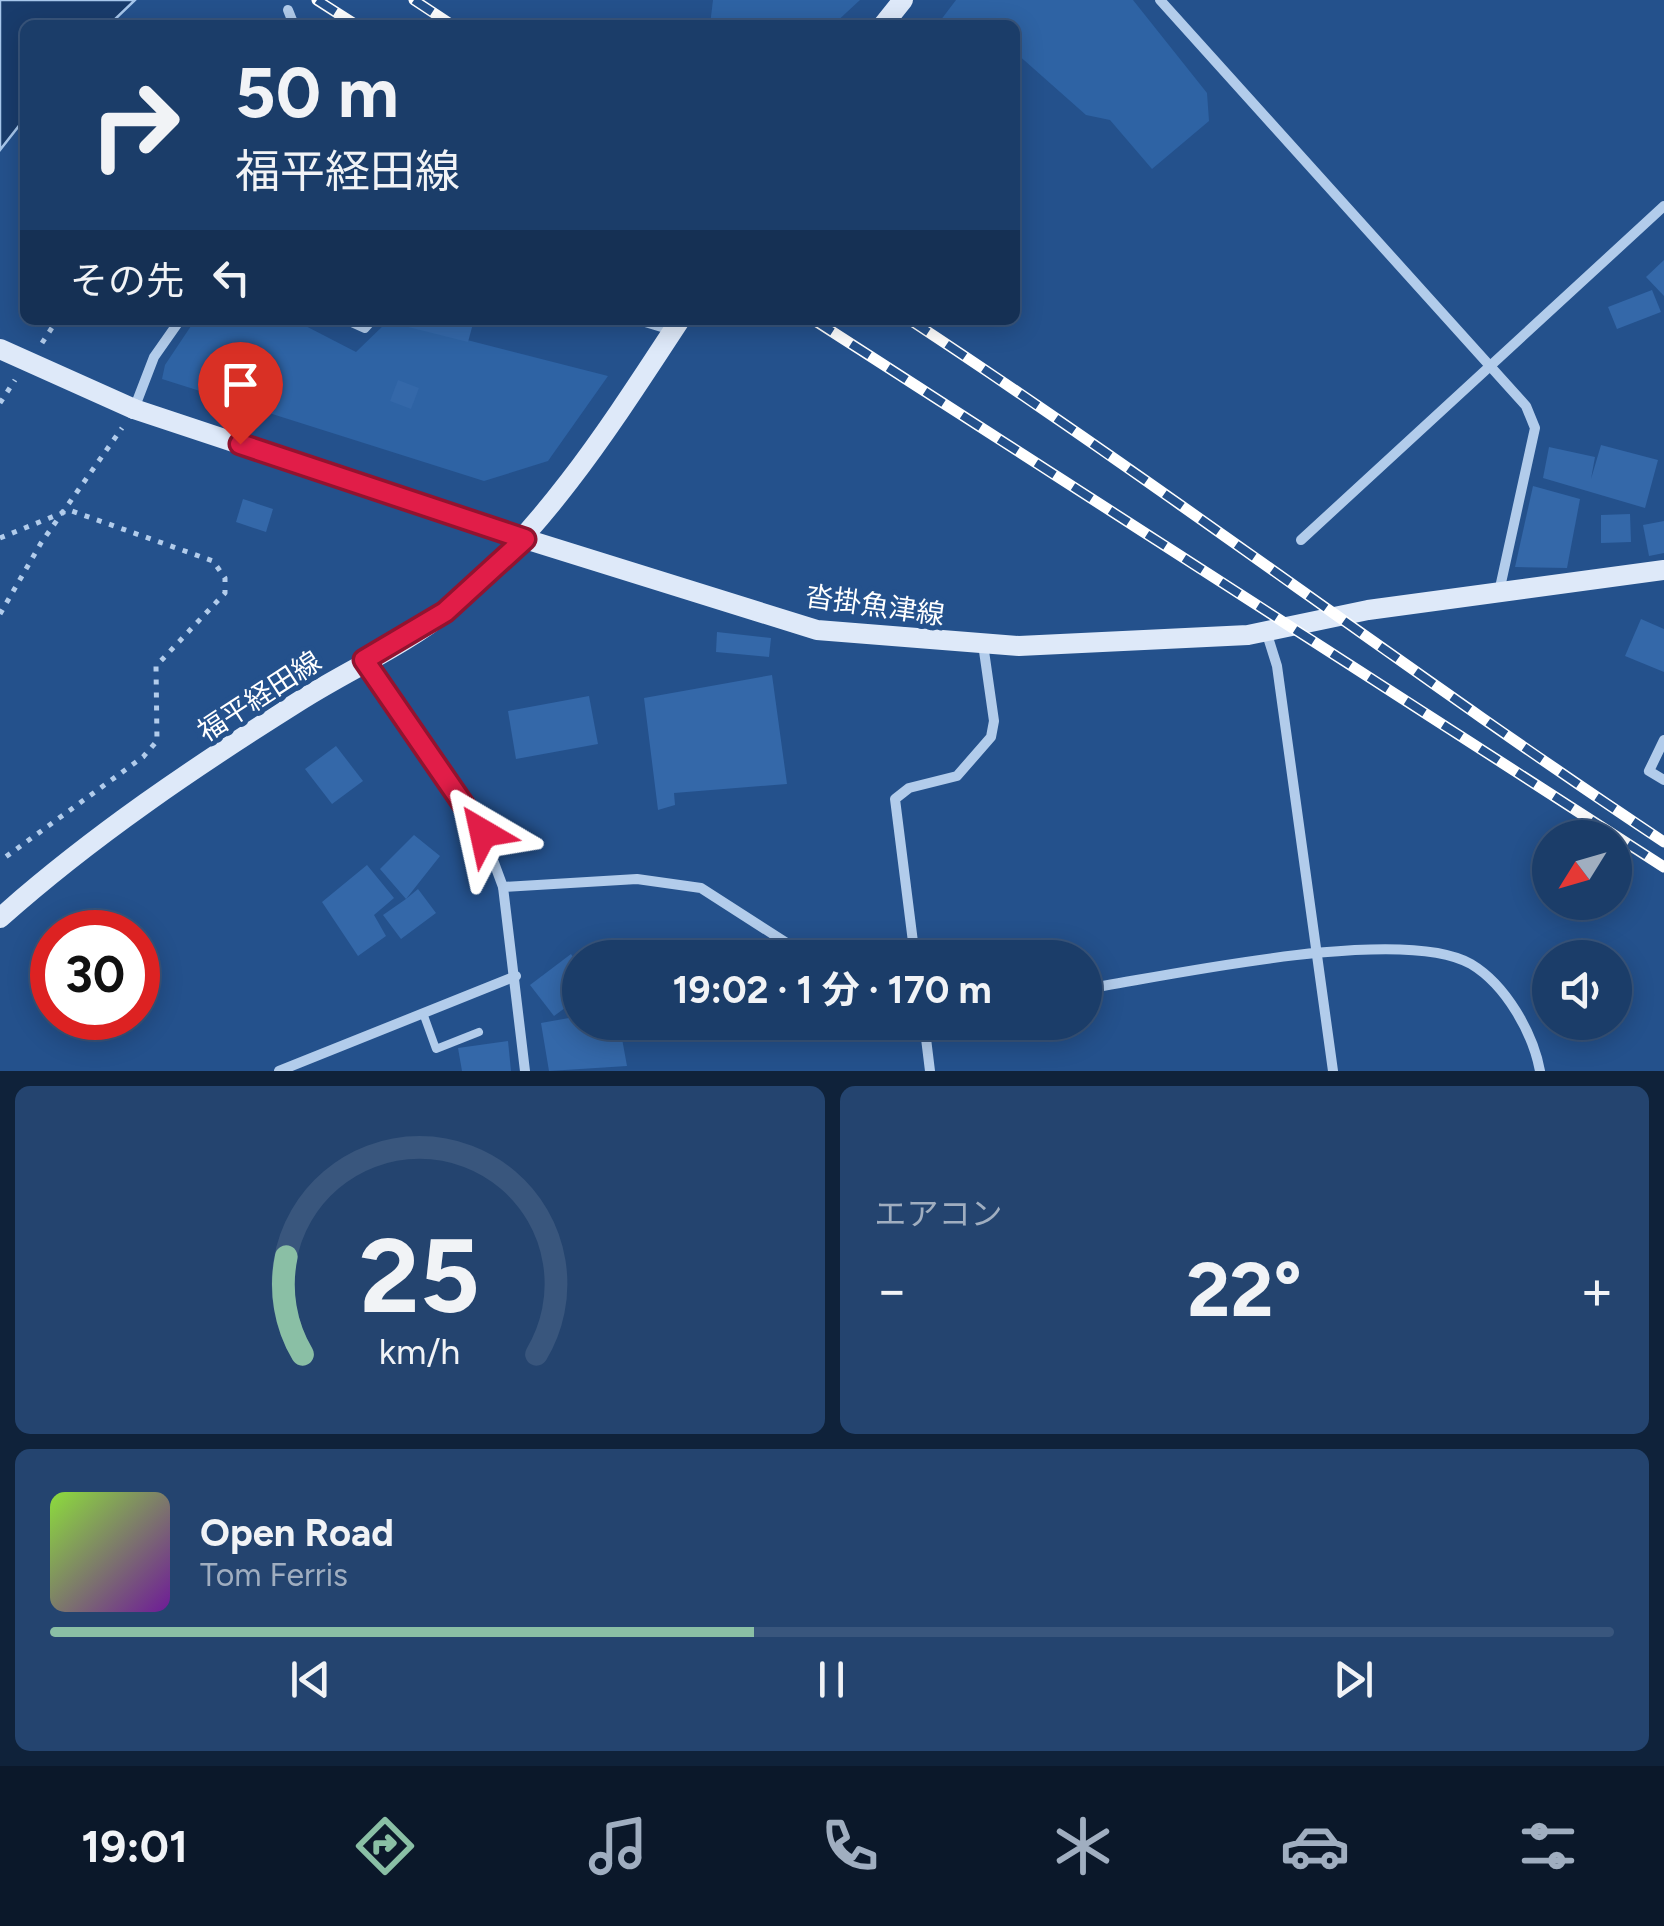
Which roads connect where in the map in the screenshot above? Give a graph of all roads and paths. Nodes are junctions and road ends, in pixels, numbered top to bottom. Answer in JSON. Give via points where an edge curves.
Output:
{"nodes":[{"id":1,"x":904,"y":0,"type":"edge"},
{"id":2,"x":1160,"y":0,"type":"edge"},
{"id":3,"x":288,"y":10,"type":"dead end"},
{"id":4,"x":292,"y":20,"type":"edge"},
{"id":5,"x":887,"y":20,"type":"edge"},
{"id":6,"x":1664,"y":206,"type":"edge"},
{"id":7,"x":176,"y":325,"type":"edge"},
{"id":8,"x":676,"y":326,"type":"edge"},
{"id":9,"x":0,"y":349,"type":"edge"},
{"id":10,"x":1489,"y":366,"type":"junction"},
{"id":11,"x":134,"y":409,"type":"junction"},
{"id":12,"x":69,"y":510,"type":"junction"},
{"id":13,"x":0,"y":538,"type":"edge"},
{"id":14,"x":525,"y":539,"type":"junction"},
{"id":15,"x":1301,"y":540,"type":"dead end"},
{"id":16,"x":1664,"y":570,"type":"edge"},
{"id":17,"x":1498,"y":594,"type":"junction"},
{"id":18,"x":0,"y":614,"type":"edge"},
{"id":19,"x":1266,"y":631,"type":"junction"},
{"id":20,"x":983,"y":644,"type":"junction"},
{"id":21,"x":364,"y":660,"type":"junction"},
{"id":22,"x":1664,"y":740,"type":"edge"},
{"id":23,"x":1664,"y":780,"type":"edge"},
{"id":24,"x":0,"y":860,"type":"edge"},
{"id":25,"x":503,"y":887,"type":"junction"},
{"id":26,"x":0,"y":918,"type":"edge"},
{"id":27,"x":782,"y":940,"type":"edge"},
{"id":28,"x":913,"y":940,"type":"edge"},
{"id":29,"x":1317,"y":953,"type":"junction"},
{"id":30,"x":516,"y":976,"type":"junction"},
{"id":31,"x":1102,"y":986,"type":"edge"},
{"id":32,"x":422,"y":1014,"type":"junction"},
{"id":33,"x":479,"y":1032,"type":"dead end"},
{"id":34,"x":926,"y":1040,"type":"edge"},
{"id":35,"x":279,"y":1071,"type":"edge"},
{"id":36,"x":525,"y":1071,"type":"edge"},
{"id":37,"x":930,"y":1071,"type":"edge"},
{"id":38,"x":1333,"y":1071,"type":"edge"},
{"id":39,"x":1540,"y":1071,"type":"edge"}],
"edges":[{"from":1,"to":5,"type":"main road"},
{"from":2,"to":10,"type":"street"},
{"from":3,"to":4,"type":"street"},
{"from":6,"to":10,"type":"street"},
{"from":7,"to":11,"type":"street","via":[[154,357]]},
{"from":8,"to":14,"type":"main road","name":"福平経田線","via":[[572,483]]},
{"from":9,"to":11,"type":"main road","name":"沓掛魚津線","bridge":true},
{"from":10,"to":15,"type":"street"},
{"from":10,"to":17,"type":"street","via":[[1526,406],[1534,428]]},
{"from":11,"to":12,"type":"path"},
{"from":11,"to":14,"type":"main road","name":"沓掛魚津線"},
{"from":12,"to":13,"type":"path"},
{"from":12,"to":18,"type":"path"},
{"from":12,"to":24,"type":"path","via":[[213,561],[225,578],[225,593],[156,666],[158,740]]},
{"from":14,"to":20,"type":"main road","name":"沓掛魚津線","via":[[817,630]]},
{"from":14,"to":21,"type":"main road","name":"福平経田線","via":[[445,612]]},
{"from":16,"to":17,"type":"main road","name":"沓掛魚津線"},
{"from":17,"to":19,"type":"main road","name":"沓掛魚津線"},
{"from":19,"to":20,"type":"main road","name":"沓掛魚津線"},
{"from":19,"to":29,"type":"street"},
{"from":20,"to":28,"type":"street","via":[[991,737],[957,776],[910,788],[896,799]]},
{"from":21,"to":25,"type":"street","via":[[483,833]]},
{"from":21,"to":26,"type":"main road","name":"福平経田線","via":[[56,868]]},
{"from":22,"to":23,"type":"street","via":[[1649,770]]},
{"from":25,"to":27,"type":"street","via":[[636,879],[700,888]]},
{"from":25,"to":30,"type":"street"},
{"from":29,"to":31,"type":"street"},
{"from":29,"to":38,"type":"street"},
{"from":29,"to":39,"type":"street","via":[[1407,948],[1470,964],[1513,1006]]},
{"from":30,"to":32,"type":"street"},
{"from":30,"to":36,"type":"street"},
{"from":32,"to":33,"type":"lane","via":[[436,1049]]},
{"from":32,"to":35,"type":"street"},
{"from":34,"to":37,"type":"street"}]}
